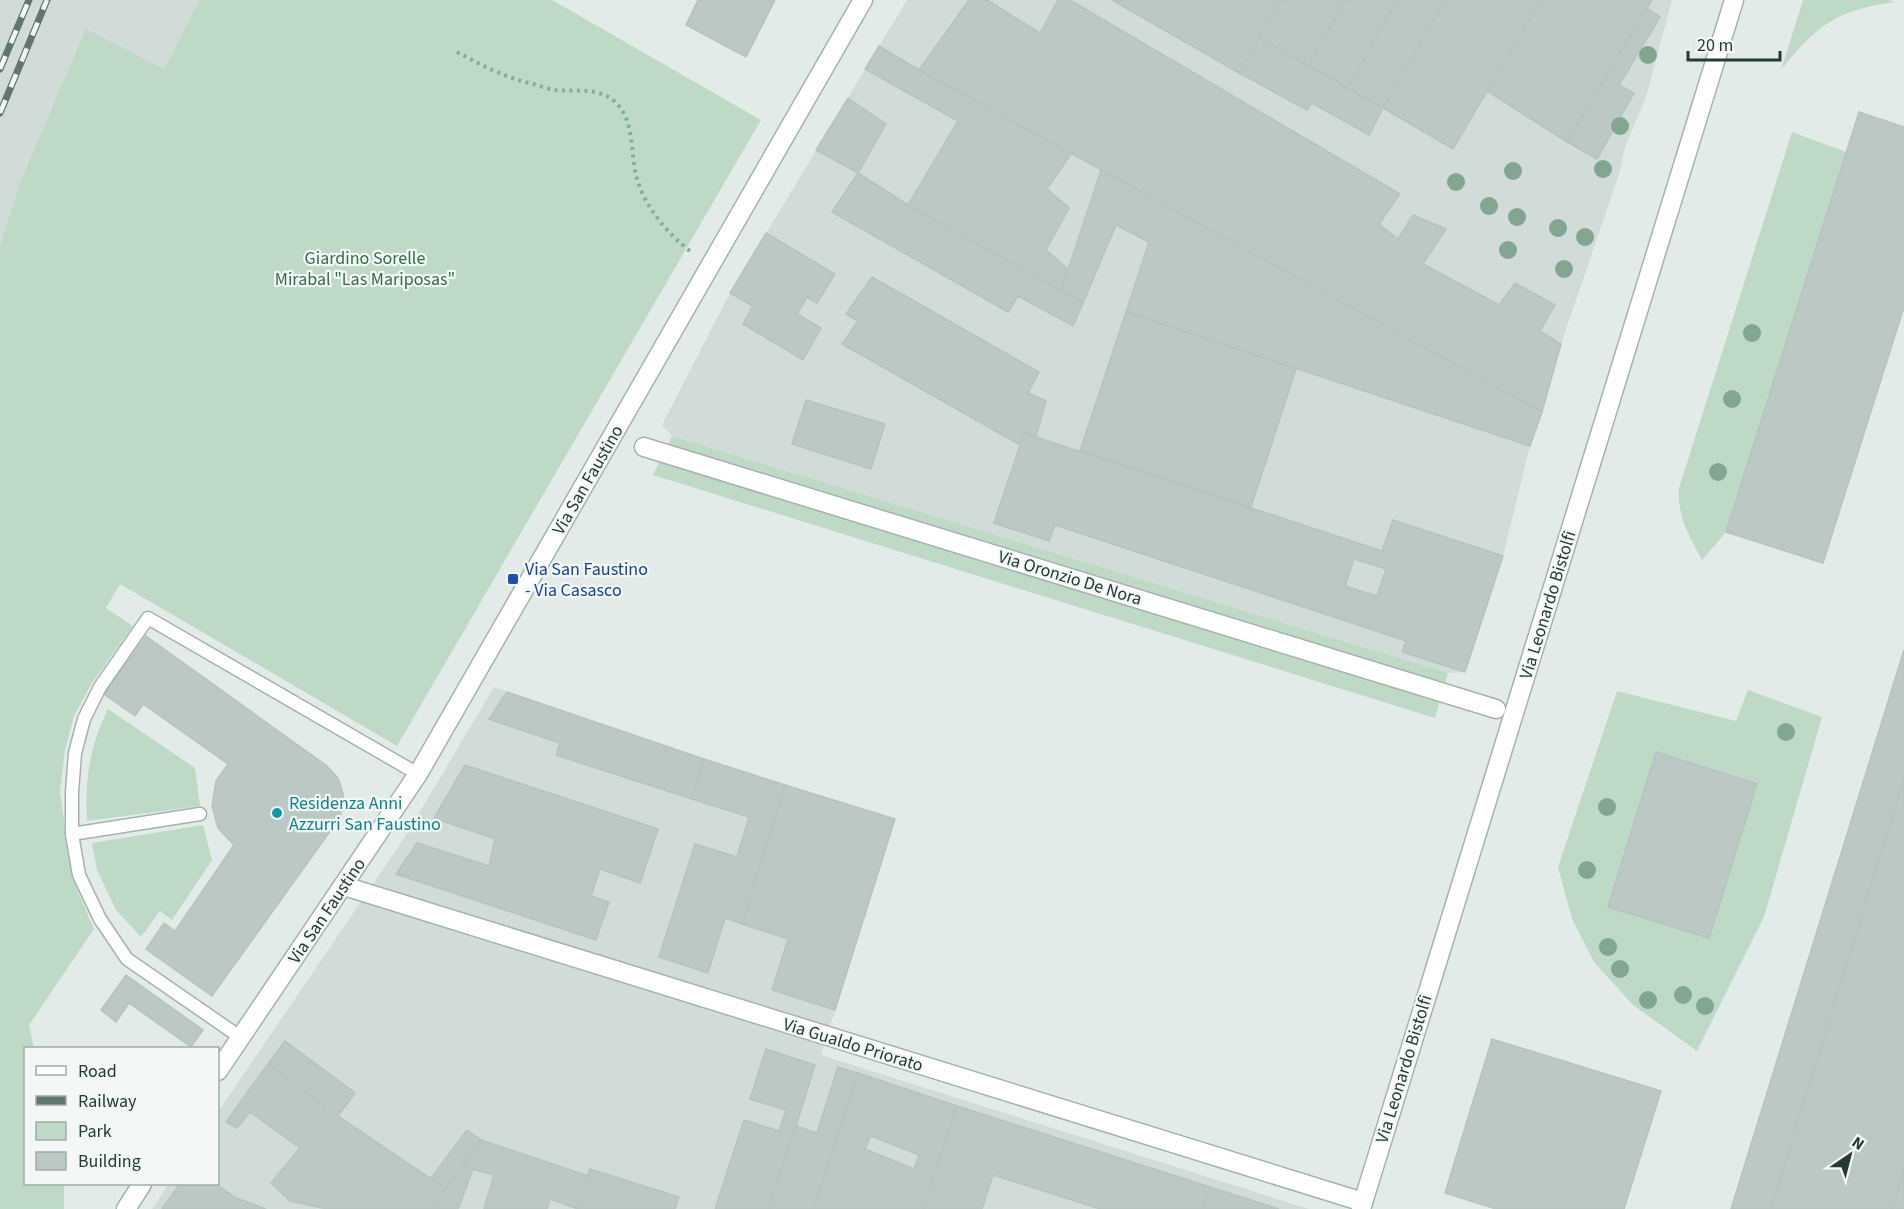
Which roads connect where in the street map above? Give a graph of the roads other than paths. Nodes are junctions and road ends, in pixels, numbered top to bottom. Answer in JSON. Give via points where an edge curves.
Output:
{"nodes":[{"id":1,"x":863,"y":0,"type":"edge"},
{"id":2,"x":1734,"y":0,"type":"edge"},
{"id":3,"x":644,"y":447,"type":"dead end"},
{"id":4,"x":1496,"y":709,"type":"dead end"},
{"id":5,"x":418,"y":774,"type":"junction"},
{"id":6,"x":200,"y":814,"type":"dead end"},
{"id":7,"x":72,"y":834,"type":"junction"},
{"id":8,"x":344,"y":886,"type":"junction"},
{"id":9,"x":240,"y":1037,"type":"junction"},
{"id":10,"x":219,"y":1069,"type":"edge"},
{"id":11,"x":141,"y":1185,"type":"edge"},
{"id":12,"x":1362,"y":1206,"type":"edge"},
{"id":13,"x":126,"y":1209,"type":"edge"}],
"edges":[{"from":1,"to":5,"type":"street","name":"Via San Faustino"},
{"from":2,"to":12,"type":"street","name":"Via Leonardo Bistolfi"},
{"from":3,"to":4,"type":"street","name":"Via Oronzio De Nora"},
{"from":5,"to":7,"type":"lane","via":[[148,618],[100,687],[84,719],[75,753]]},
{"from":5,"to":8,"type":"street","name":"Via San Faustino"},
{"from":6,"to":7,"type":"lane"},
{"from":7,"to":9,"type":"lane","via":[[79,875],[100,919],[128,959]]},
{"from":8,"to":9,"type":"street","name":"Via San Faustino"},
{"from":8,"to":12,"type":"street","name":"Via Gualdo Priorato"},
{"from":9,"to":10,"type":"street","name":"Via San Faustino"},
{"from":11,"to":13,"type":"street"}]}
